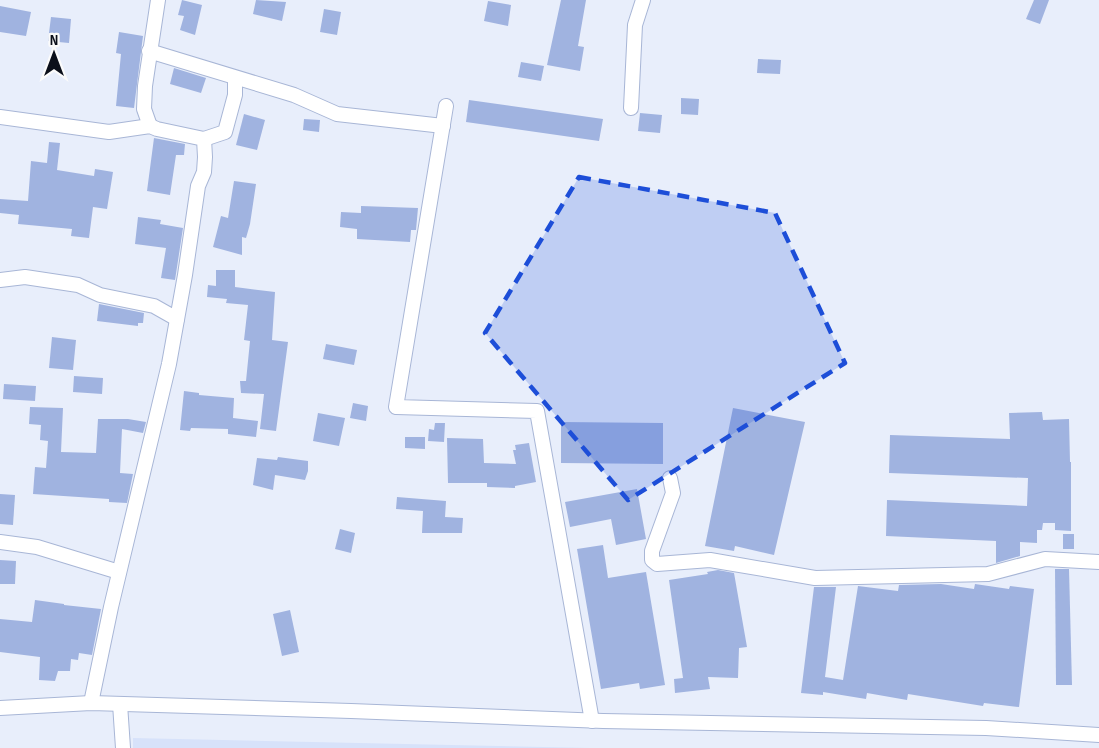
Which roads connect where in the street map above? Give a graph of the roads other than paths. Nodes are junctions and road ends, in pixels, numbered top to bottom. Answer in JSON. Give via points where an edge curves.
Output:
{"nodes":[{"id":1,"x":158,"y":0,"type":"edge"},
{"id":2,"x":643,"y":0,"type":"edge"},
{"id":3,"x":149,"y":51,"type":"junction"},
{"id":4,"x":235,"y":78,"type":"junction"},
{"id":5,"x":446,"y":106,"type":"dead end"},
{"id":6,"x":631,"y":108,"type":"dead end"},
{"id":7,"x":0,"y":117,"type":"edge"},
{"id":8,"x":150,"y":126,"type":"junction"},
{"id":9,"x":443,"y":126,"type":"junction"},
{"id":10,"x":204,"y":139,"type":"junction"},
{"id":11,"x":0,"y":280,"type":"edge"},
{"id":12,"x":177,"y":319,"type":"junction"},
{"id":13,"x":670,"y":478,"type":"dead end"},
{"id":14,"x":0,"y":542,"type":"edge"},
{"id":15,"x":1099,"y":562,"type":"edge"},
{"id":16,"x":119,"y":572,"type":"junction"},
{"id":17,"x":92,"y":704,"type":"junction"},
{"id":18,"x":120,"y":704,"type":"junction"},
{"id":19,"x":0,"y":708,"type":"edge"},
{"id":20,"x":592,"y":721,"type":"junction"},
{"id":21,"x":1099,"y":735,"type":"edge"},
{"id":22,"x":123,"y":748,"type":"edge"}],
"edges":[{"from":1,"to":3,"type":"street"},
{"from":2,"to":6,"type":"street","via":[[635,25]]},
{"from":3,"to":4,"type":"street"},
{"from":3,"to":8,"type":"street","via":[[144,109]]},
{"from":4,"to":9,"type":"street","via":[[294,95],[338,114]]},
{"from":4,"to":10,"type":"street","via":[[235,95],[225,132]]},
{"from":5,"to":9,"type":"street"},
{"from":7,"to":8,"type":"street","via":[[109,132]]},
{"from":8,"to":10,"type":"street"},
{"from":9,"to":20,"type":"street","via":[[396,407],[537,411]]},
{"from":10,"to":12,"type":"street","via":[[204,172],[198,186]]},
{"from":11,"to":12,"type":"street","via":[[25,277],[78,285],[100,295],[154,306]]},
{"from":12,"to":16,"type":"street"},
{"from":13,"to":15,"type":"street","via":[[673,493],[652,551],[652,560],[657,564],[710,560],[815,578],[988,574],[1045,559]]},
{"from":14,"to":16,"type":"street","via":[[37,547]]},
{"from":16,"to":17,"type":"street"},
{"from":17,"to":18,"type":"street"},
{"from":17,"to":19,"type":"street"},
{"from":18,"to":20,"type":"street"},
{"from":18,"to":22,"type":"street"},
{"from":20,"to":21,"type":"street","via":[[986,728]]}]}
